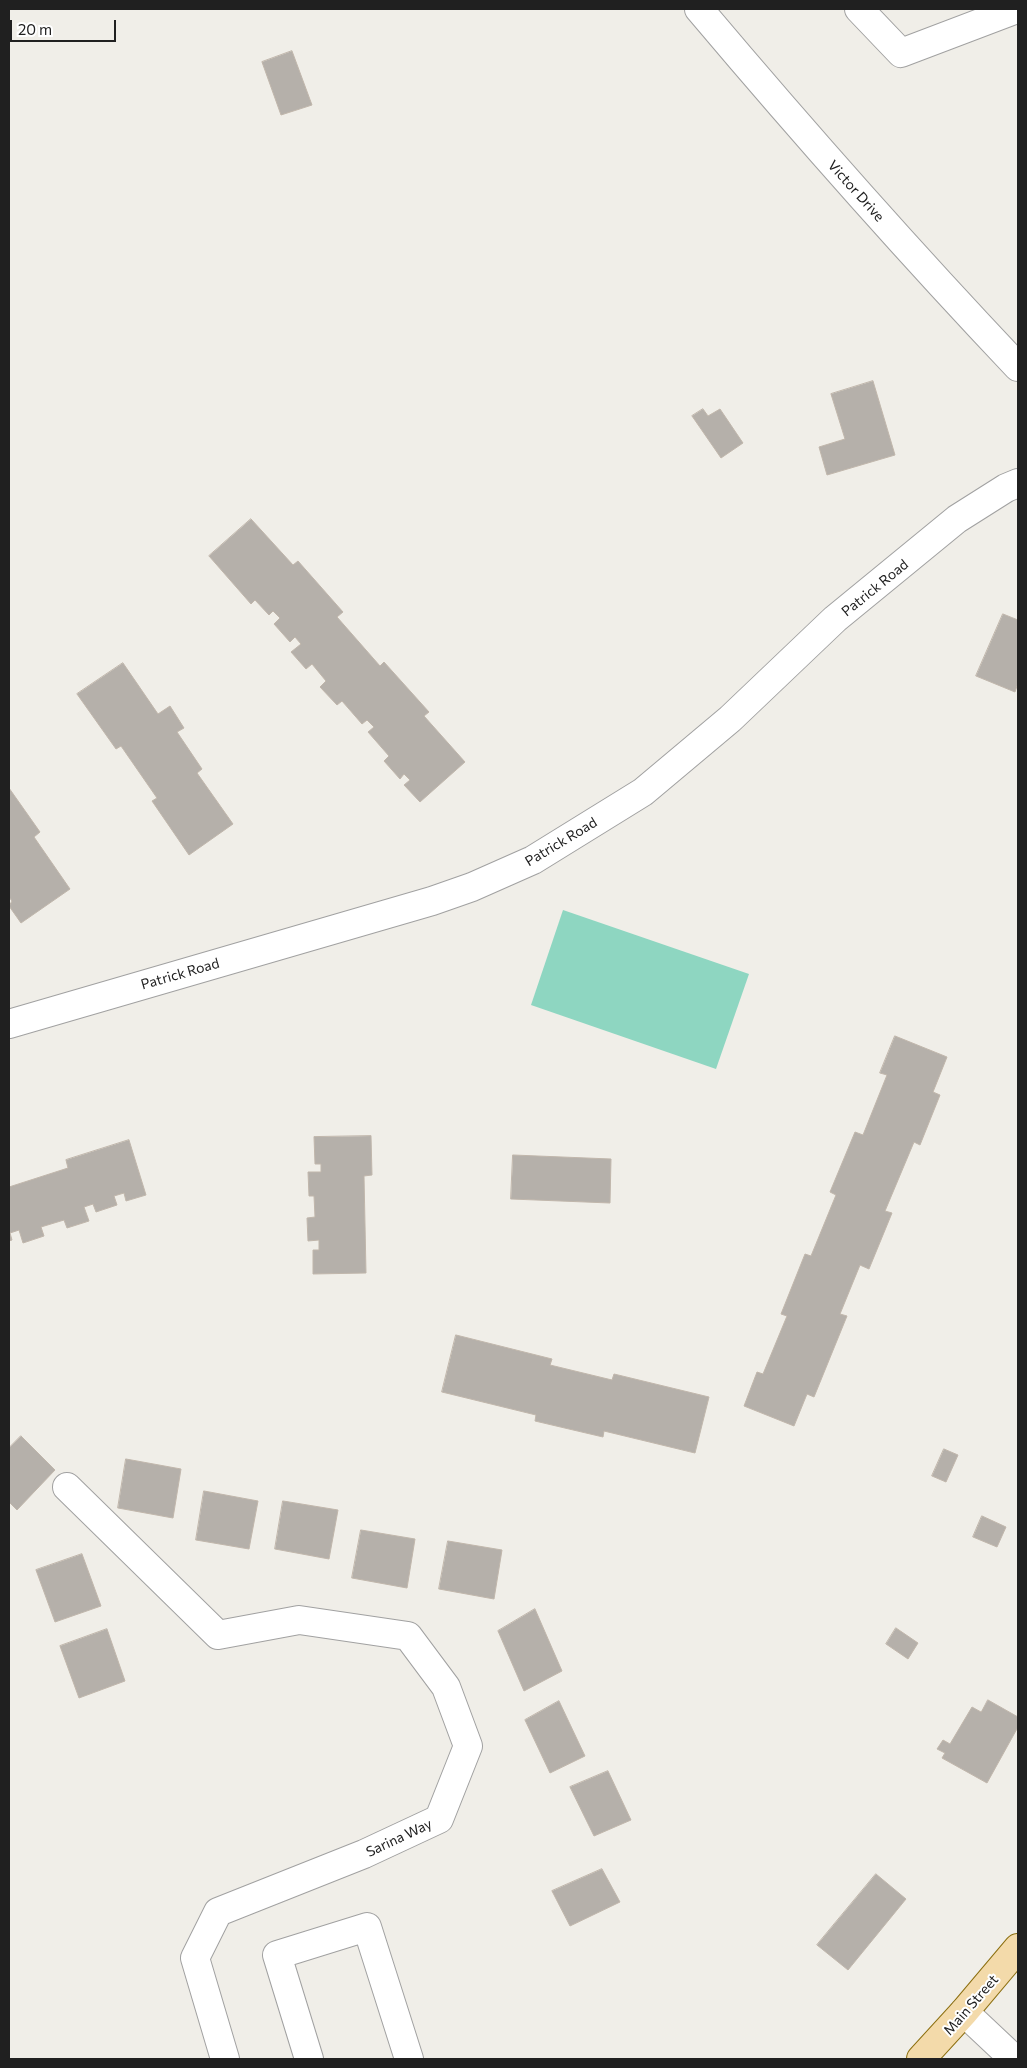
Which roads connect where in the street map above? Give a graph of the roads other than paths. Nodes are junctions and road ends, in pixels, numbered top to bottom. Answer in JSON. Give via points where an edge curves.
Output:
{"nodes":[{"id":1,"x":699,"y":9,"type":"edge"},
{"id":2,"x":859,"y":9,"type":"edge"},
{"id":3,"x":1017,"y":9,"type":"edge"},
{"id":4,"x":1018,"y":367,"type":"edge"},
{"id":5,"x":1018,"y":483,"type":"edge"},
{"id":6,"x":9,"y":1024,"type":"edge"},
{"id":7,"x":67,"y":1486,"type":"dead end"},
{"id":8,"x":1018,"y":1948,"type":"edge"},
{"id":9,"x":964,"y":2012,"type":"junction"},
{"id":10,"x":226,"y":2059,"type":"edge"},
{"id":11,"x":309,"y":2059,"type":"edge"},
{"id":12,"x":409,"y":2059,"type":"edge"},
{"id":13,"x":921,"y":2059,"type":"edge"},
{"id":14,"x":1014,"y":2059,"type":"edge"}],
"edges":[{"from":1,"to":4,"type":"street","name":"Victor Drive","via":[[920,263]]},
{"from":2,"to":3,"type":"street","via":[[901,53]]},
{"from":5,"to":6,"type":"street","name":"Patrick Road","via":[[957,519],[835,619],[730,719],[643,792],[533,860],[432,901]]},
{"from":7,"to":10,"type":"street","name":"Sarina Way","via":[[218,1635],[298,1620],[408,1636],[446,1687],[468,1746],[439,1819],[364,1854],[218,1912],[195,1958]]},
{"from":8,"to":9,"type":"main road","name":"Main Street"},
{"from":9,"to":13,"type":"main road","name":"Main Street"},
{"from":9,"to":14,"type":"street"},
{"from":11,"to":12,"type":"street","via":[[277,1955],[367,1926]]}]}
